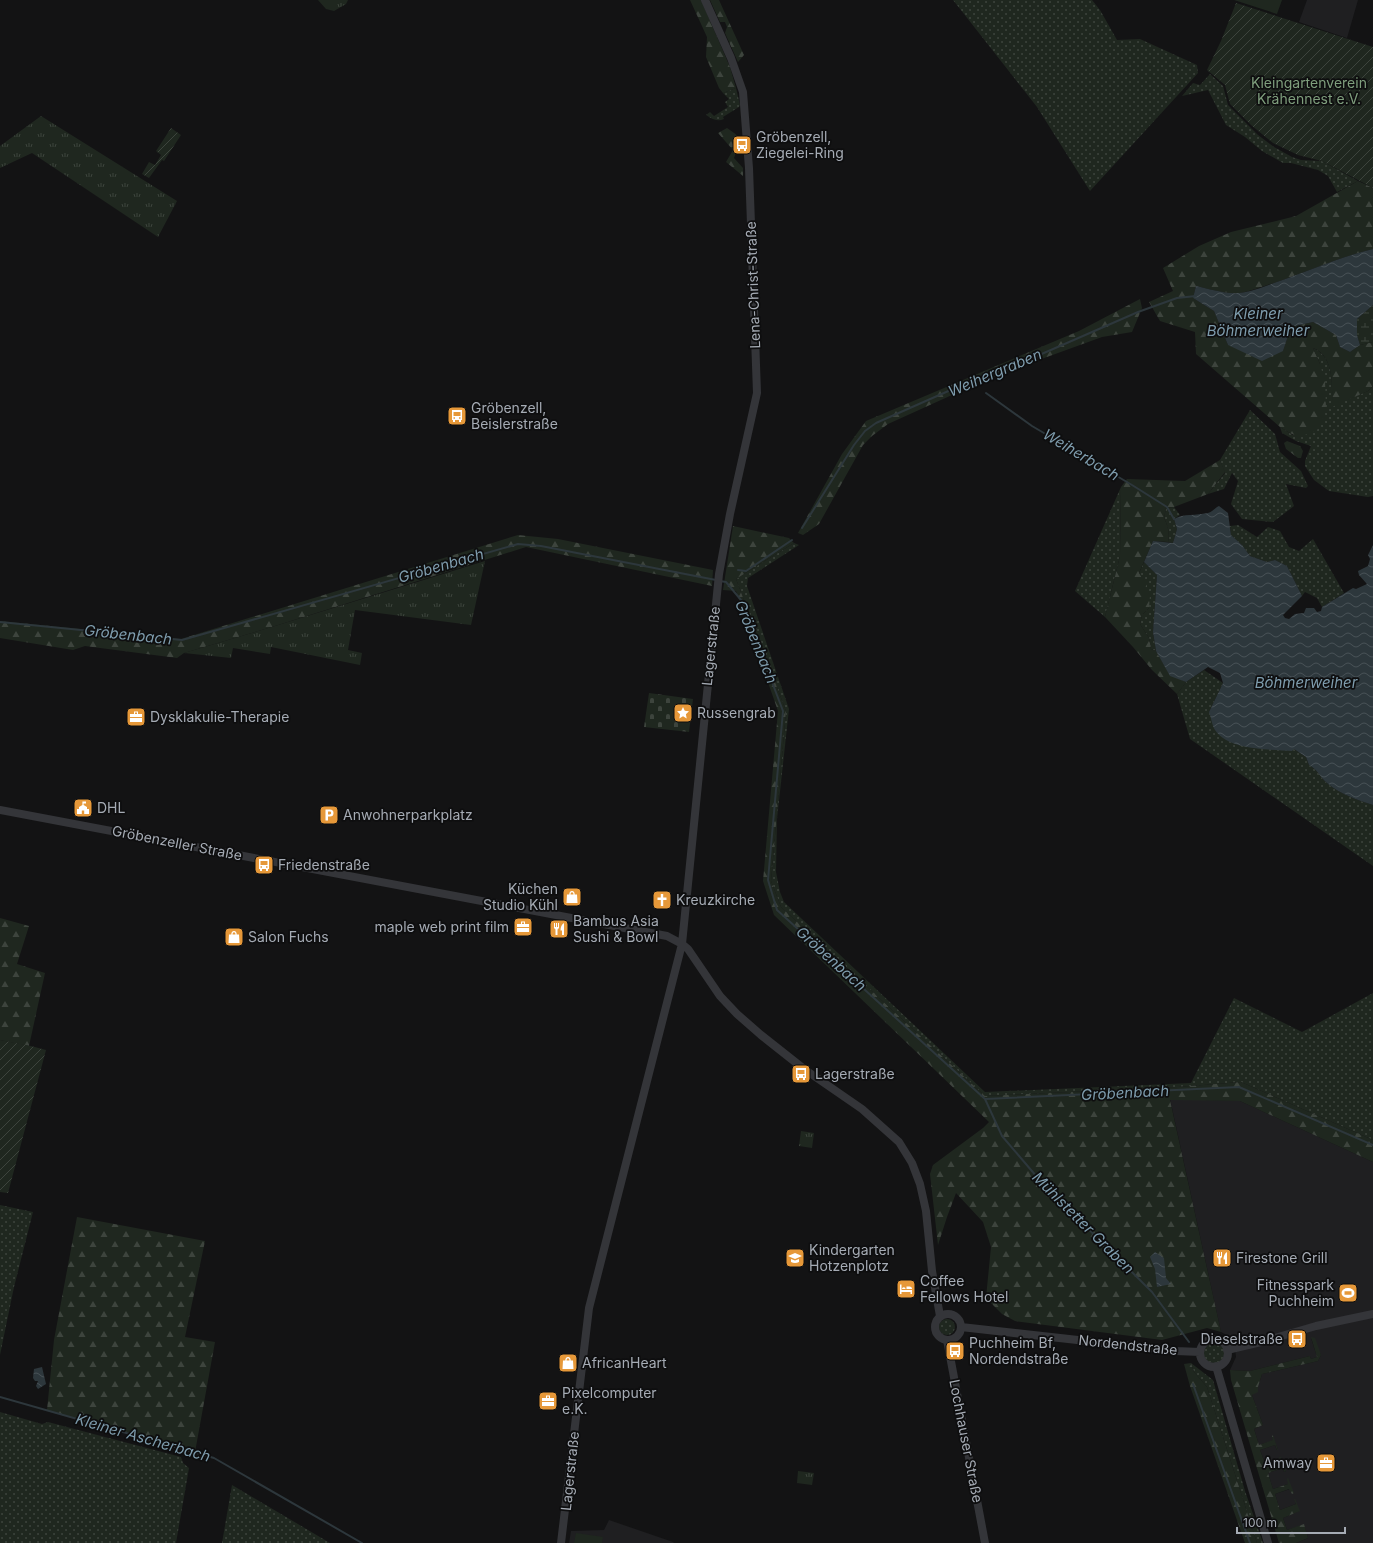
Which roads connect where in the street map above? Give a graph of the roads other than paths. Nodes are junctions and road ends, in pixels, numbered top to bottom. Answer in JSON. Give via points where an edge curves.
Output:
{"nodes":[{"id":1,"x":705,"y":0,"type":"edge"},
{"id":2,"x":719,"y":574,"type":"joint"},
{"id":3,"x":0,"y":810,"type":"edge"},
{"id":4,"x":682,"y":944,"type":"junction"},
{"id":5,"x":1373,"y":1314,"type":"edge"},
{"id":6,"x":940,"y":1316,"type":"junction"},
{"id":7,"x":960,"y":1327,"type":"junction"},
{"id":8,"x":947,"y":1340,"type":"junction"},
{"id":9,"x":1227,"y":1350,"type":"junction"},
{"id":10,"x":1200,"y":1352,"type":"junction"},
{"id":11,"x":1216,"y":1366,"type":"junction"},
{"id":12,"x":561,"y":1543,"type":"edge"},
{"id":13,"x":985,"y":1543,"type":"edge"},
{"id":14,"x":1268,"y":1543,"type":"edge"}],
"edges":[{"from":1,"to":2,"type":"street","name":"Lena-Christ-Straße","via":[[743,92],[749,168],[757,393]]},
{"from":2,"to":4,"type":"street","name":"Lagerstraße"},
{"from":3,"to":4,"type":"street","name":"Gröbenzeller Straße","via":[[667,936]]},
{"from":4,"to":6,"type":"street","name":"Lochhauser Straße","via":[[693,955],[720,996],[737,1014],[900,1142],[920,1184]]},
{"from":4,"to":12,"type":"street","name":"Lagerstraße","via":[[589,1308]]},
{"from":5,"to":9,"type":"street"},
{"from":6,"to":7,"type":"street","via":[[954,1316],[958,1319]]},
{"from":6,"to":8,"type":"street","name":"Lochhauser Straße","via":[[935,1330],[940,1337]]},
{"from":7,"to":8,"type":"street","via":[[956,1336]]},
{"from":7,"to":10,"type":"street","name":"Nordendstraße"},
{"from":8,"to":13,"type":"street","name":"Lochhauser Straße"},
{"from":9,"to":10,"type":"street","via":[[1222,1341],[1213,1339],[1204,1343]]},
{"from":9,"to":11,"type":"street","via":[[1225,1360]]},
{"from":10,"to":11,"type":"street","via":[[1203,1362],[1209,1366]]},
{"from":11,"to":14,"type":"street"}]}
